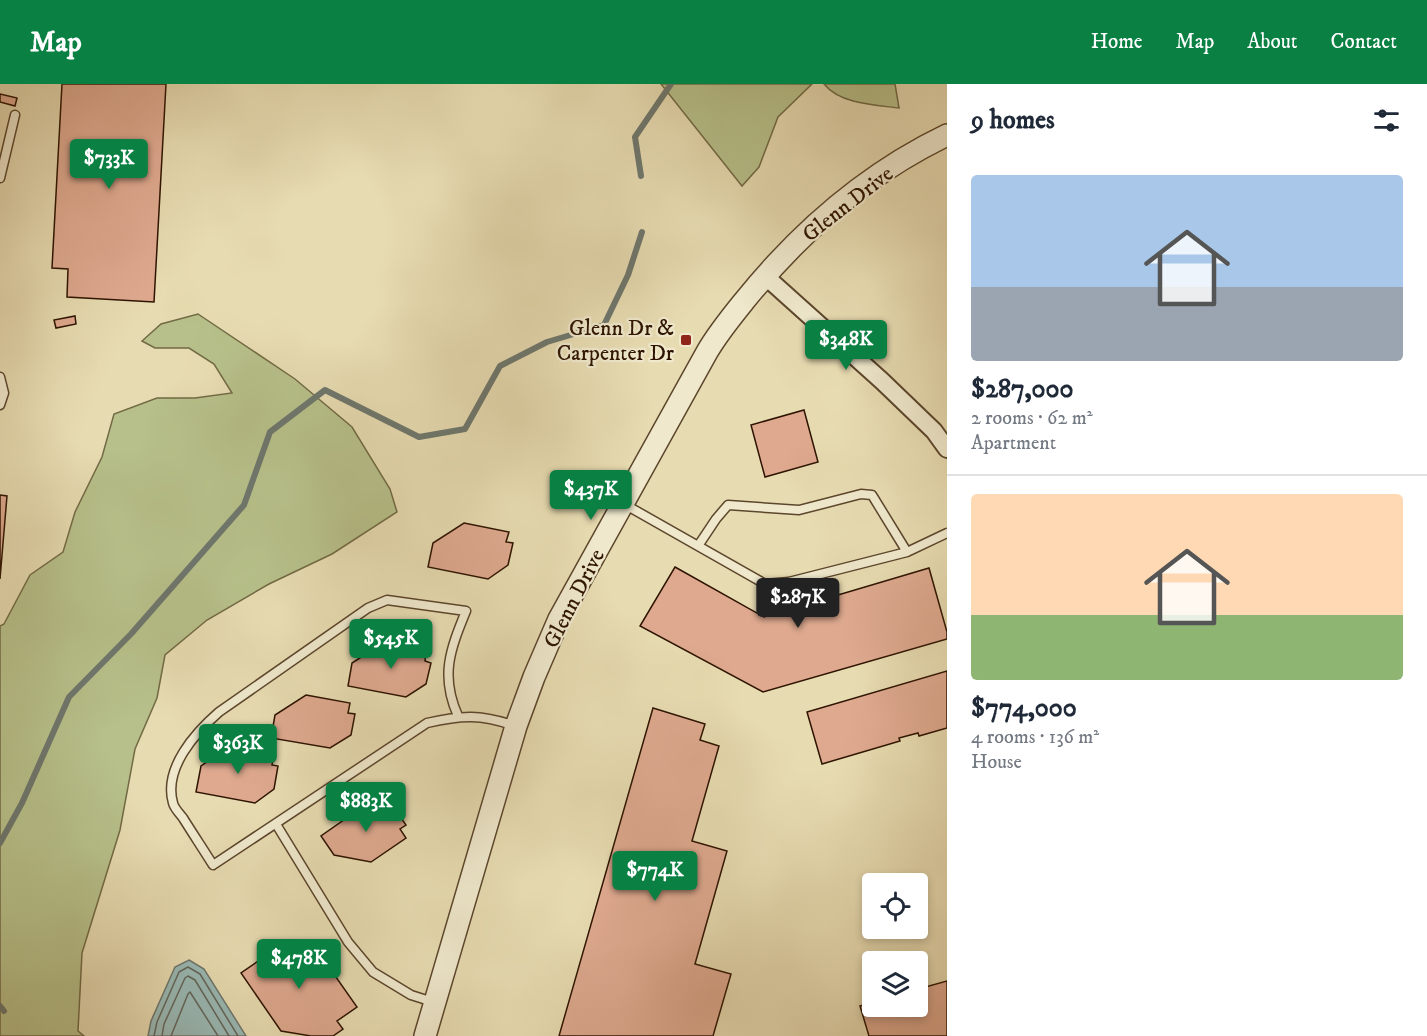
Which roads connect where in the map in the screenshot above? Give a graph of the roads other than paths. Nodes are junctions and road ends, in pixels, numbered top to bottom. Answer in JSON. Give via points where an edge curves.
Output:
{"nodes":[{"id":1,"x":15,"y":115,"type":"dead end"},
{"id":2,"x":947,"y":135,"type":"edge"},
{"id":3,"x":0,"y":178,"type":"edge"},
{"id":4,"x":765,"y":276,"type":"junction"},
{"id":5,"x":0,"y":378,"type":"edge"},
{"id":6,"x":0,"y":405,"type":"edge"},
{"id":7,"x":947,"y":449,"type":"edge"},
{"id":8,"x":623,"y":504,"type":"junction"},
{"id":9,"x":947,"y":533,"type":"edge"},
{"id":10,"x":698,"y":546,"type":"junction"},
{"id":11,"x":907,"y":552,"type":"junction"},
{"id":12,"x":458,"y":716,"type":"junction"},
{"id":13,"x":516,"y":726,"type":"junction"},
{"id":14,"x":276,"y":824,"type":"junction"},
{"id":15,"x":434,"y":1003,"type":"junction"},
{"id":16,"x":424,"y":1036,"type":"edge"}],
"edges":[{"from":1,"to":3,"type":"lane"},
{"from":2,"to":4,"type":"street","name":"Glenn Drive","via":[[906,158],[833,209]]},
{"from":4,"to":7,"type":"street","via":[[891,389]]},
{"from":4,"to":8,"type":"street","name":"Glenn Drive","via":[[710,347]]},
{"from":5,"to":6,"type":"lane","via":[[4,393]]},
{"from":8,"to":10,"type":"lane"},
{"from":8,"to":13,"type":"street","name":"Glenn Drive","via":[[558,621]]},
{"from":9,"to":11,"type":"lane"},
{"from":10,"to":11,"type":"lane","via":[[765,584],[789,582]]},
{"from":10,"to":11,"type":"lane","via":[[728,505],[799,510],[861,494],[872,495]]},
{"from":12,"to":13,"type":"lane","via":[[478,716]]},
{"from":12,"to":14,"type":"lane","via":[[427,723]]},
{"from":12,"to":14,"type":"lane","via":[[449,697],[448,668],[466,611],[387,600],[368,608],[219,712],[201,728],[177,763],[173,803],[213,865]]},
{"from":13,"to":15,"type":"street","name":"Glenn Drive"},
{"from":14,"to":15,"type":"lane","via":[[348,942],[373,972]]},
{"from":15,"to":16,"type":"street","name":"Glenn Drive"}]}
